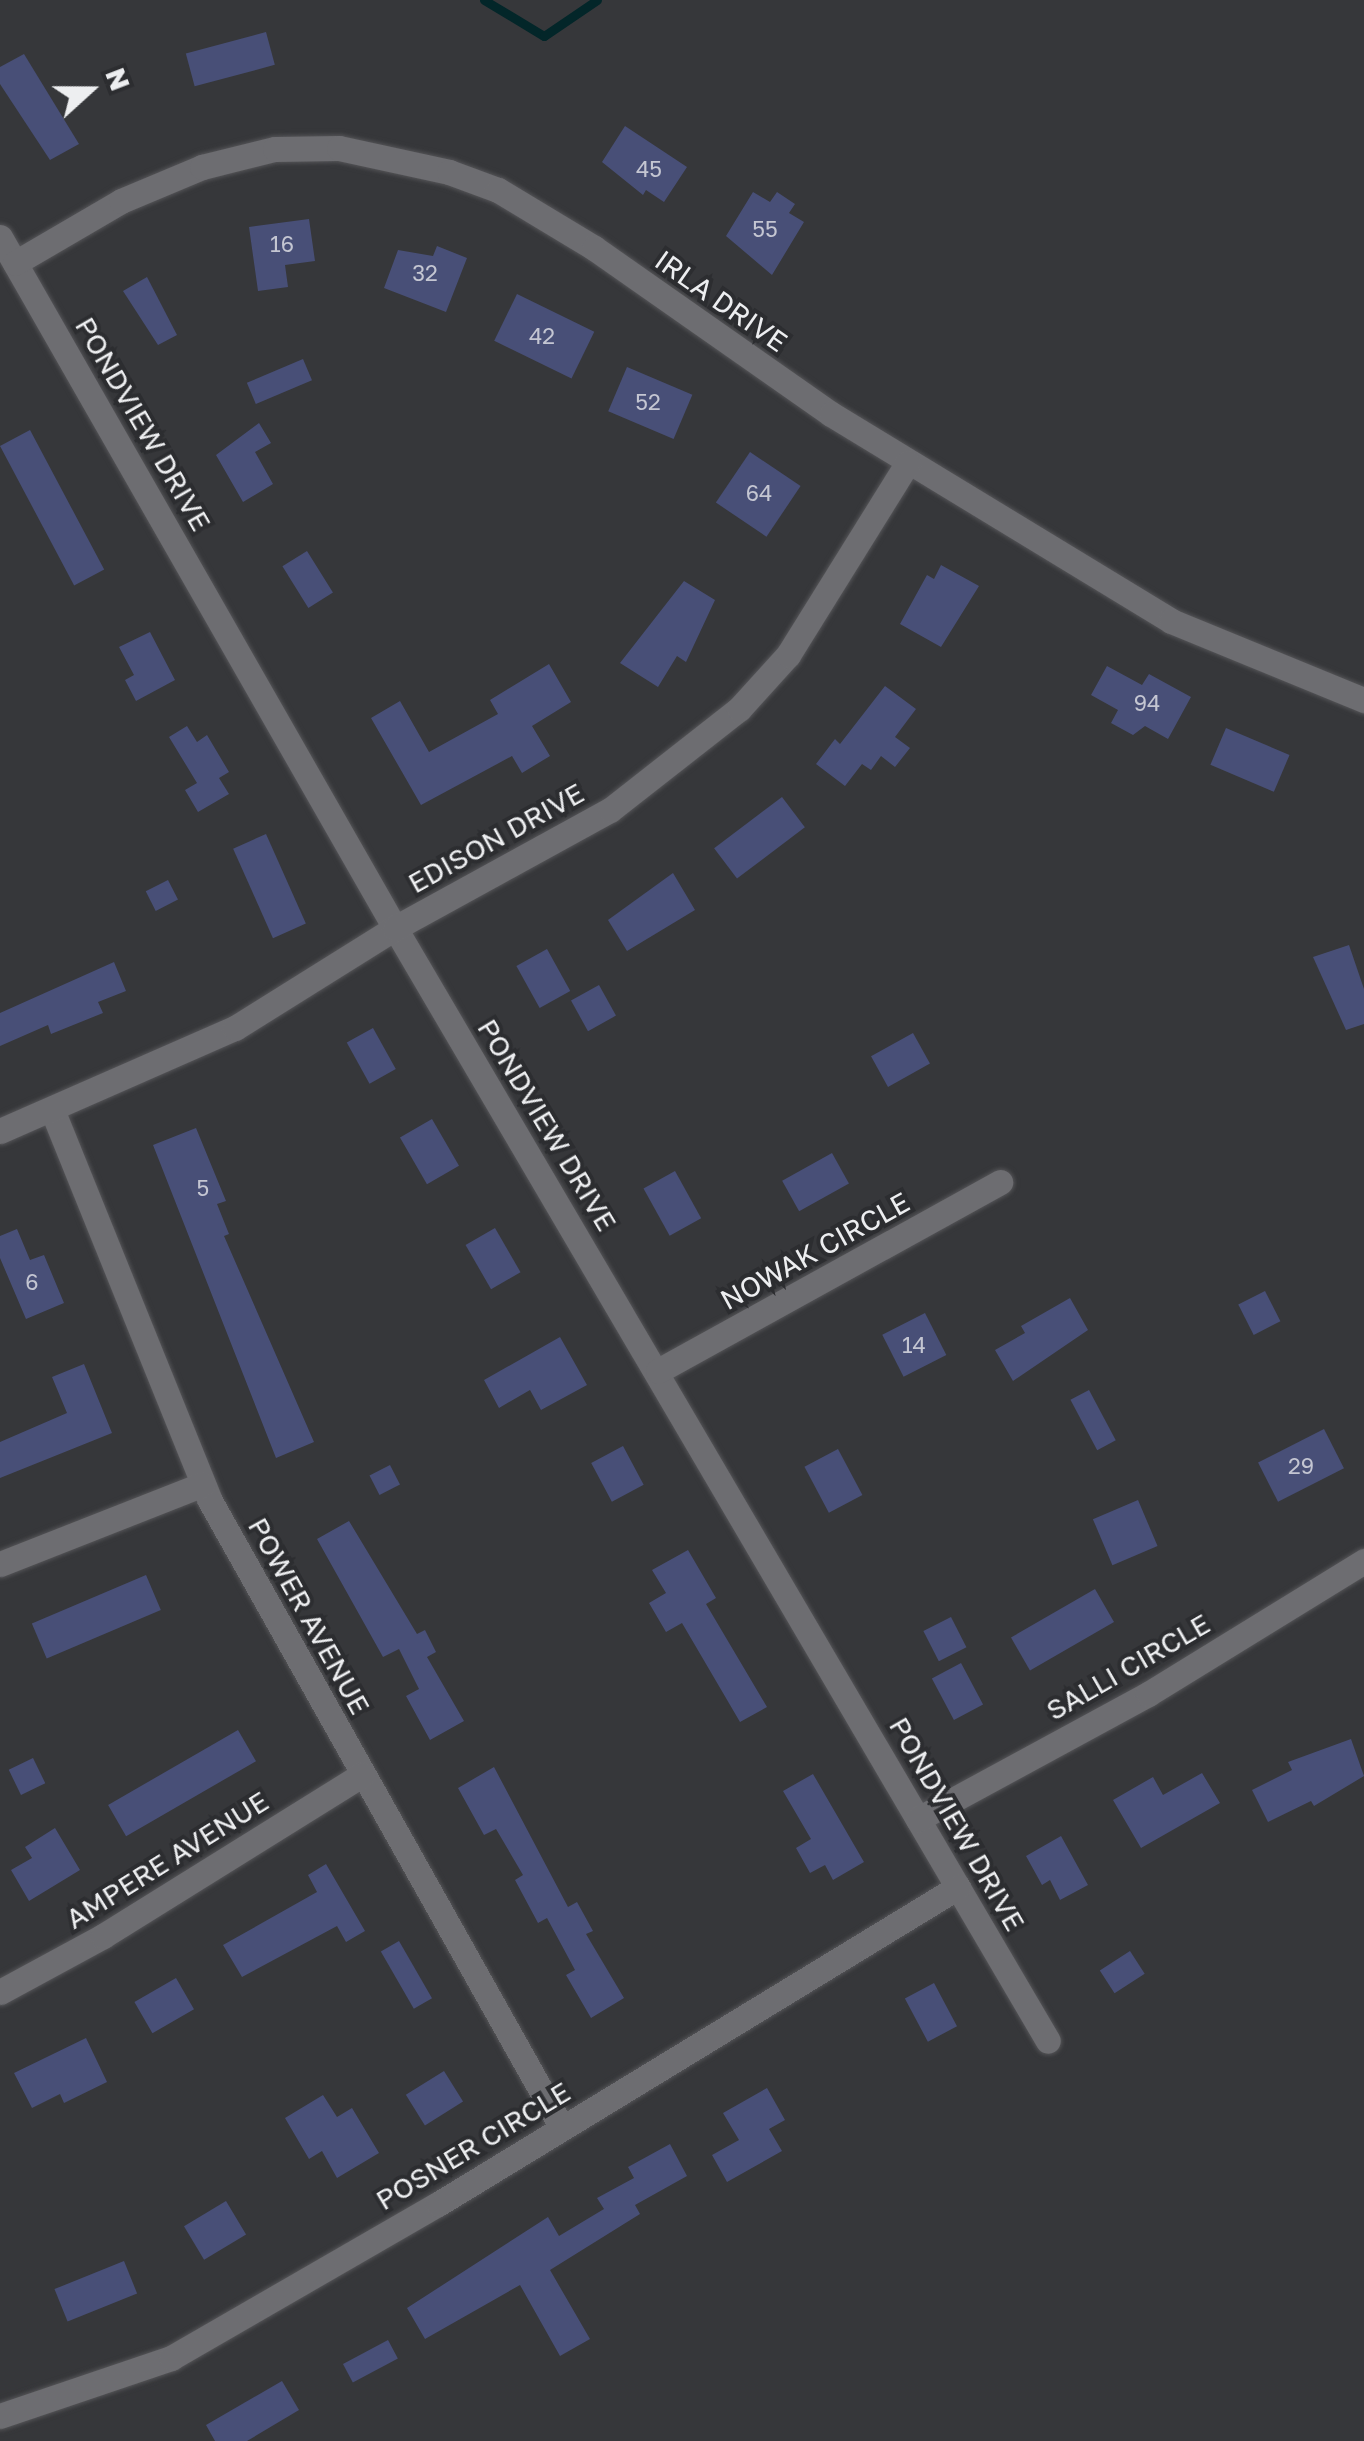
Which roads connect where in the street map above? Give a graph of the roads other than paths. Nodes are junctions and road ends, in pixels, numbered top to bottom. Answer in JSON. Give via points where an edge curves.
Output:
{"nodes":[{"id":1,"x":0,"y":238,"type":"edge"},
{"id":2,"x":15,"y":263,"type":"junction"},
{"id":3,"x":908,"y":462,"type":"junction"},
{"id":4,"x":1364,"y":700,"type":"edge"},
{"id":5,"x":395,"y":928,"type":"junction"},
{"id":6,"x":52,"y":1112,"type":"junction"},
{"id":7,"x":0,"y":1130,"type":"edge"},
{"id":8,"x":1000,"y":1182,"type":"dead end"},
{"id":9,"x":658,"y":1371,"type":"junction"},
{"id":10,"x":203,"y":1484,"type":"junction"},
{"id":11,"x":1364,"y":1561,"type":"edge"},
{"id":12,"x":0,"y":1564,"type":"edge"},
{"id":13,"x":363,"y":1774,"type":"junction"},
{"id":14,"x":918,"y":1819,"type":"junction"},
{"id":15,"x":958,"y":1887,"type":"junction"},
{"id":16,"x":0,"y":1992,"type":"edge"},
{"id":17,"x":1048,"y":2041,"type":"dead end"},
{"id":18,"x":562,"y":2126,"type":"junction"},
{"id":19,"x":0,"y":2416,"type":"edge"}],
"edges":[{"from":1,"to":2,"type":"street","name":"PONDVIEW DRIVE"},
{"from":2,"to":3,"type":"street","name":"IRLA DRIVE","via":[[120,200],[202,168],[275,150],[339,148],[390,156],[498,190]]},
{"from":2,"to":5,"type":"street","name":"PONDVIEW DRIVE"},
{"from":3,"to":4,"type":"street","name":"IRLA DRIVE","via":[[1171,621]]},
{"from":3,"to":5,"type":"street","name":"EDISON DRIVE","via":[[845,572],[788,655],[740,708],[610,810]]},
{"from":5,"to":6,"type":"street","name":"EDISON DRIVE","via":[[235,1028]]},
{"from":5,"to":9,"type":"street","name":"PONDVIEW DRIVE"},
{"from":6,"to":7,"type":"street","name":"EDISON DRIVE"},
{"from":6,"to":10,"type":"street","name":"POWER AVENUE"},
{"from":8,"to":9,"type":"street","name":"NOWAK CIRCLE"},
{"from":9,"to":14,"type":"street","name":"PONDVIEW DRIVE"},
{"from":10,"to":12,"type":"street"},
{"from":10,"to":13,"type":"street","name":"POWER AVENUE"},
{"from":11,"to":14,"type":"street","name":"SALLI CIRCLE","via":[[1148,1694]]},
{"from":13,"to":16,"type":"street","name":"AMPERE AVENUE","via":[[104,1936]]},
{"from":13,"to":18,"type":"street","name":"POWER AVENUE"},
{"from":14,"to":15,"type":"street","name":"PONDVIEW DRIVE"},
{"from":15,"to":17,"type":"street","name":"PONDVIEW DRIVE"},
{"from":15,"to":18,"type":"street","name":"POSNER CIRCLE"},
{"from":18,"to":19,"type":"street","name":"POSNER CIRCLE","via":[[171,2358]]}]}
